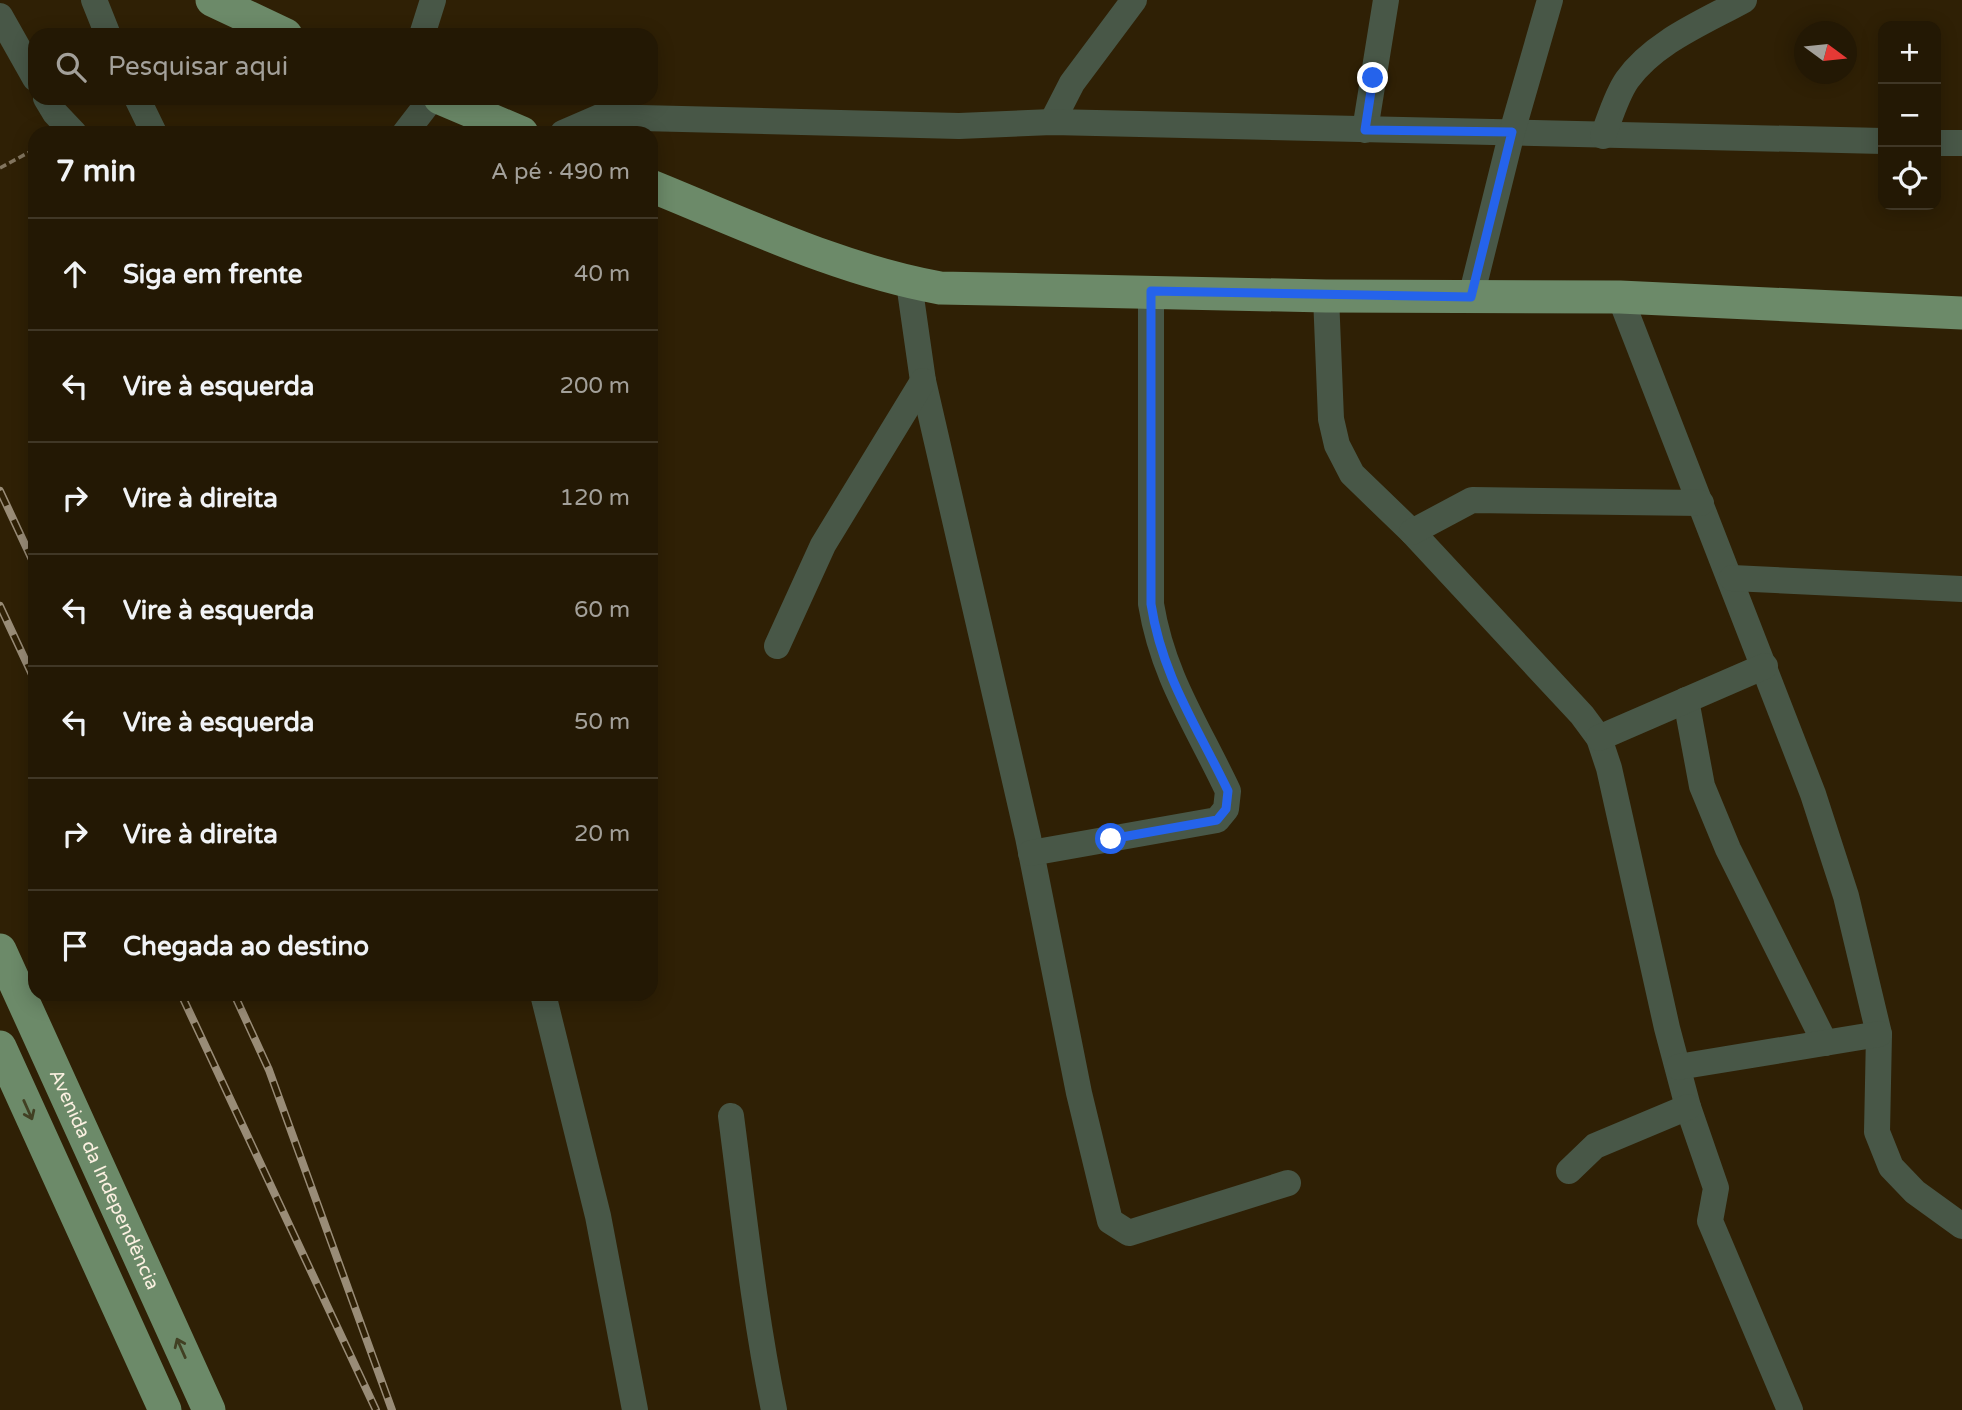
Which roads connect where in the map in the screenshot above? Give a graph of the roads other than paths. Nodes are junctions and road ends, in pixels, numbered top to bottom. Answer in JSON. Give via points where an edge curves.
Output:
{"nodes":[{"id":1,"x":94,"y":0,"type":"edge"},
{"id":2,"x":212,"y":0,"type":"edge"},
{"id":3,"x":433,"y":0,"type":"edge"},
{"id":4,"x":1134,"y":0,"type":"edge"},
{"id":5,"x":1386,"y":0,"type":"edge"},
{"id":6,"x":1550,"y":0,"type":"edge"},
{"id":7,"x":1744,"y":0,"type":"edge"},
{"id":8,"x":0,"y":16,"type":"edge"},
{"id":9,"x":105,"y":28,"type":"edge"},
{"id":10,"x":271,"y":28,"type":"edge"},
{"id":11,"x":424,"y":28,"type":"edge"},
{"id":12,"x":28,"y":66,"type":"edge"},
{"id":13,"x":50,"y":105,"type":"edge"},
{"id":14,"x":139,"y":105,"type":"edge"},
{"id":15,"x":427,"y":105,"type":"edge"},
{"id":16,"x":456,"y":105,"type":"edge"},
{"id":17,"x":1052,"y":122,"type":"junction"},
{"id":18,"x":67,"y":126,"type":"edge"},
{"id":19,"x":144,"y":126,"type":"edge"},
{"id":20,"x":410,"y":126,"type":"edge"},
{"id":21,"x":506,"y":126,"type":"edge"},
{"id":22,"x":579,"y":126,"type":"edge"},
{"id":23,"x":1365,"y":130,"type":"junction"},
{"id":24,"x":1512,"y":132,"type":"junction"},
{"id":25,"x":1603,"y":136,"type":"junction"},
{"id":26,"x":1878,"y":141,"type":"edge"},
{"id":27,"x":1941,"y":142,"type":"edge"},
{"id":28,"x":1962,"y":143,"type":"edge"},
{"id":29,"x":658,"y":189,"type":"edge"},
{"id":30,"x":909,"y":283,"type":"junction"},
{"id":31,"x":1151,"y":291,"type":"junction"},
{"id":32,"x":1326,"y":296,"type":"junction"},
{"id":33,"x":1471,"y":297,"type":"junction"},
{"id":34,"x":1620,"y":297,"type":"junction"},
{"id":35,"x":1962,"y":313,"type":"edge"},
{"id":36,"x":923,"y":381,"type":"junction"},
{"id":37,"x":1701,"y":503,"type":"junction"},
{"id":38,"x":1412,"y":532,"type":"junction"},
{"id":39,"x":1732,"y":578,"type":"junction"},
{"id":40,"x":1962,"y":589,"type":"edge"},
{"id":41,"x":777,"y":646,"type":"dead end"},
{"id":42,"x":1765,"y":666,"type":"junction"},
{"id":43,"x":1686,"y":700,"type":"junction"},
{"id":44,"x":1599,"y":738,"type":"junction"},
{"id":45,"x":1031,"y":853,"type":"junction"},
{"id":46,"x":0,"y":950,"type":"edge"},
{"id":47,"x":545,"y":1001,"type":"edge"},
{"id":48,"x":1879,"y":1034,"type":"junction"},
{"id":49,"x":1825,"y":1043,"type":"junction"},
{"id":50,"x":0,"y":1047,"type":"edge"},
{"id":51,"x":51,"y":1059,"type":"junction"},
{"id":52,"x":1678,"y":1067,"type":"junction"},
{"id":53,"x":13,"y":1077,"type":"junction"},
{"id":54,"x":1688,"y":1107,"type":"junction"},
{"id":55,"x":731,"y":1116,"type":"dead end"},
{"id":56,"x":1569,"y":1171,"type":"dead end"},
{"id":57,"x":1288,"y":1183,"type":"dead end"},
{"id":58,"x":1962,"y":1226,"type":"edge"},
{"id":59,"x":199,"y":1407,"type":"edge"},
{"id":60,"x":164,"y":1410,"type":"edge"},
{"id":61,"x":635,"y":1410,"type":"edge"},
{"id":62,"x":774,"y":1410,"type":"edge"},
{"id":63,"x":1790,"y":1410,"type":"edge"}],
"edges":[{"from":1,"to":9,"type":"street"},
{"from":2,"to":10,"type":"main road"},
{"from":3,"to":11,"type":"street"},
{"from":4,"to":17,"type":"street","via":[[1072,83]]},
{"from":5,"to":23,"type":"street"},
{"from":6,"to":24,"type":"street"},
{"from":7,"to":25,"type":"street","via":[[1643,61],[1625,82]]},
{"from":8,"to":12,"type":"street"},
{"from":13,"to":18,"type":"street"},
{"from":14,"to":19,"type":"street"},
{"from":15,"to":20,"type":"street"},
{"from":16,"to":21,"type":"main road"},
{"from":17,"to":22,"type":"street","via":[[959,126],[600,117]]},
{"from":17,"to":23,"type":"street"},
{"from":23,"to":24,"type":"street"},
{"from":24,"to":25,"type":"street"},
{"from":24,"to":33,"type":"street"},
{"from":25,"to":26,"type":"street"},
{"from":27,"to":28,"type":"street"},
{"from":29,"to":30,"type":"main road","via":[[827,258]]},
{"from":30,"to":31,"type":"main road","via":[[975,291]]},
{"from":30,"to":36,"type":"street"},
{"from":31,"to":32,"type":"main road"},
{"from":31,"to":45,"type":"street","via":[[1151,604],[1157,643],[1171,681],[1228,791],[1226,809],[1217,820]]},
{"from":32,"to":33,"type":"main road"},
{"from":32,"to":38,"type":"street","via":[[1331,419],[1337,445],[1352,474]]},
{"from":33,"to":34,"type":"main road"},
{"from":34,"to":35,"type":"main road"},
{"from":34,"to":37,"type":"street"},
{"from":36,"to":41,"type":"street","via":[[823,545]]},
{"from":36,"to":45,"type":"street"},
{"from":37,"to":38,"type":"street","via":[[1472,500]]},
{"from":37,"to":39,"type":"street"},
{"from":38,"to":44,"type":"street"},
{"from":39,"to":40,"type":"street"},
{"from":39,"to":42,"type":"street"},
{"from":42,"to":43,"type":"street"},
{"from":42,"to":48,"type":"street","via":[[1846,896]]},
{"from":43,"to":44,"type":"street"},
{"from":43,"to":49,"type":"street","via":[[1702,786],[1728,849]]},
{"from":44,"to":52,"type":"street","via":[[1624,827]]},
{"from":45,"to":57,"type":"street","via":[[1076,1080],[1110,1221],[1129,1233]]},
{"from":46,"to":51,"type":"main road","name":"Avenida da Independência"},
{"from":47,"to":61,"type":"street","via":[[598,1216]]},
{"from":48,"to":49,"type":"street"},
{"from":48,"to":58,"type":"street","via":[[1877,1132],[1891,1167],[1915,1192]]},
{"from":49,"to":52,"type":"street"},
{"from":50,"to":53,"type":"main road","name":"Avenida da Independência"},
{"from":51,"to":53,"type":"main road"},
{"from":59,"to":51,"type":"main road","name":"Avenida da Independência","one_way":true},
{"from":52,"to":54,"type":"street"},
{"from":53,"to":60,"type":"main road","name":"Avenida da Independência","one_way":true},
{"from":54,"to":56,"type":"street","via":[[1595,1146]]},
{"from":54,"to":63,"type":"street","via":[[1716,1188],[1710,1222]]},
{"from":55,"to":62,"type":"street","via":[[755,1317]]}]}
